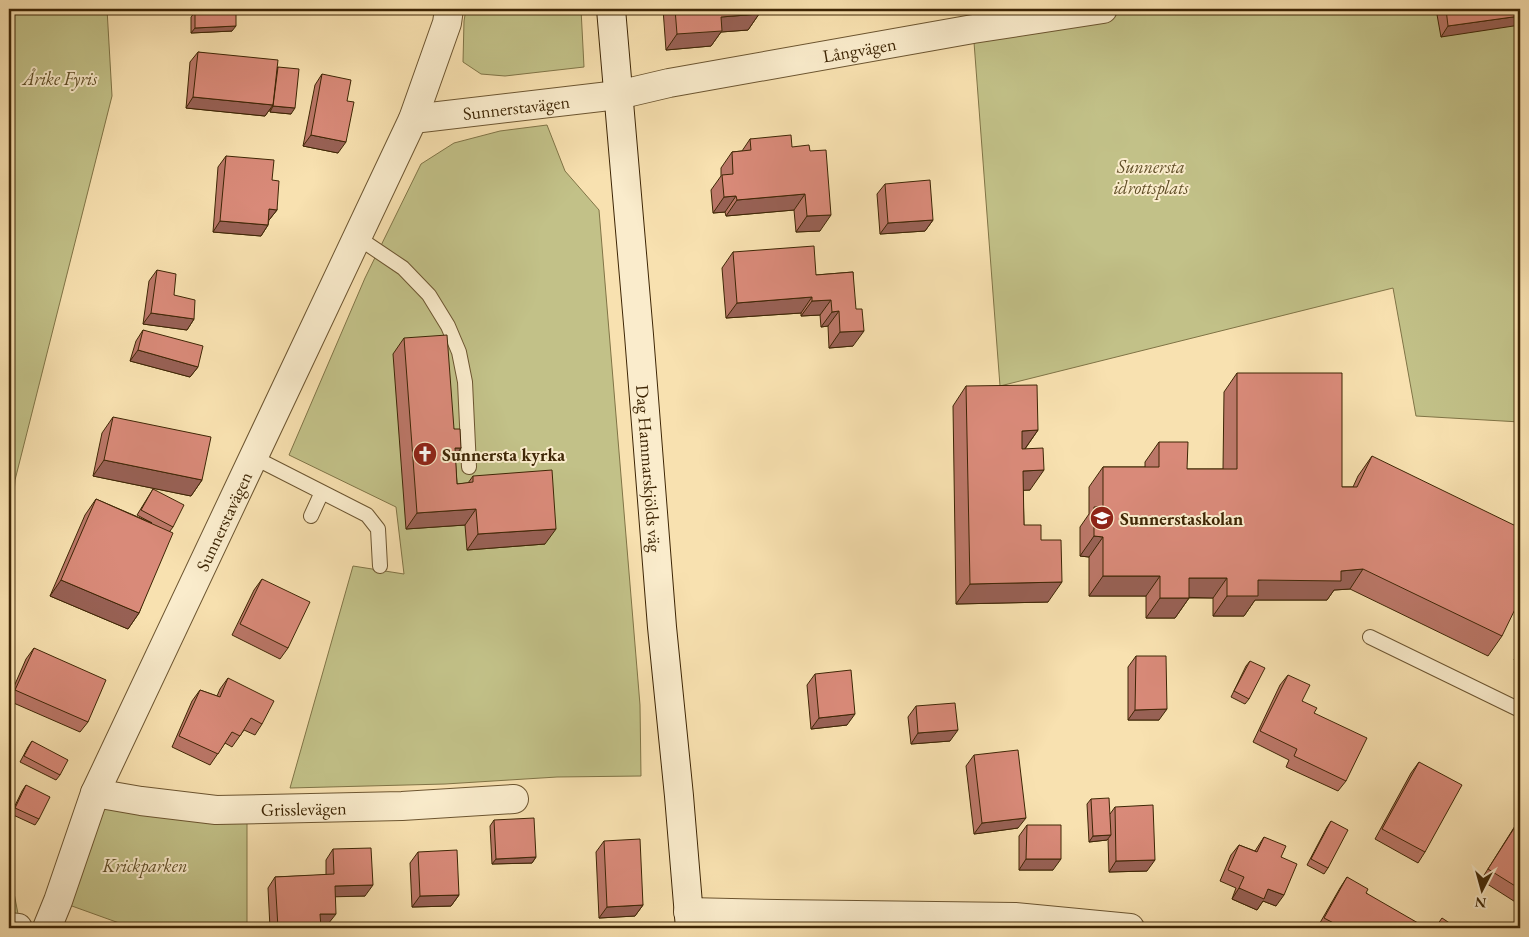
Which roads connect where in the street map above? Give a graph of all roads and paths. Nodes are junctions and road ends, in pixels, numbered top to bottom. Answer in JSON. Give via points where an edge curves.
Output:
{"nodes":[{"id":1,"x":448,"y":9,"type":"edge"},
{"id":2,"x":611,"y":9,"type":"edge"},
{"id":3,"x":1103,"y":9,"type":"edge"},
{"id":4,"x":618,"y":96,"type":"junction"},
{"id":5,"x":413,"y":119,"type":"junction"},
{"id":6,"x":357,"y":237,"type":"junction"},
{"id":7,"x":253,"y":457,"type":"junction"},
{"id":8,"x":469,"y":467,"type":"dead end"},
{"id":9,"x":322,"y":492,"type":"junction"},
{"id":10,"x":312,"y":516,"type":"dead end"},
{"id":11,"x":380,"y":566,"type":"dead end"},
{"id":12,"x":1370,"y":637,"type":"dead end"},
{"id":13,"x":1520,"y":710,"type":"edge"},
{"id":14,"x":95,"y":793,"type":"junction"},
{"id":15,"x":514,"y":799,"type":"dead end"},
{"id":16,"x":689,"y":920,"type":"edge"},
{"id":17,"x":9,"y":927,"type":"edge"},
{"id":18,"x":18,"y":928,"type":"edge"},
{"id":19,"x":47,"y":928,"type":"edge"},
{"id":20,"x":1130,"y":928,"type":"edge"}],
"edges":[{"from":1,"to":5,"type":"street","name":"Sunnerstavägen"},
{"from":2,"to":4,"type":"street","name":"Dag Hammarskjölds väg"},
{"from":3,"to":4,"type":"street","name":"Långvägen","via":[[757,67]]},
{"from":4,"to":5,"type":"street","name":"Sunnerstavägen"},
{"from":4,"to":16,"type":"street","name":"Dag Hammarskjölds väg"},
{"from":5,"to":6,"type":"street","name":"Sunnerstavägen"},
{"from":6,"to":7,"type":"street","name":"Sunnerstavägen"},
{"from":6,"to":8,"type":"lane","via":[[403,268],[429,295],[448,326],[459,352],[465,382]]},
{"from":7,"to":9,"type":"lane"},
{"from":7,"to":14,"type":"street","name":"Sunnerstavägen"},
{"from":9,"to":10,"type":"lane"},
{"from":9,"to":11,"type":"lane","via":[[367,515],[378,529]]},
{"from":12,"to":13,"type":"lane"},
{"from":14,"to":15,"type":"street","name":"Grisslevägen","via":[[216,810],[402,806]]},
{"from":14,"to":19,"type":"street","name":"Sunnerstavägen"},
{"from":16,"to":20,"type":"street","via":[[777,914],[1015,917]]},
{"from":17,"to":18,"type":"street"}]}
